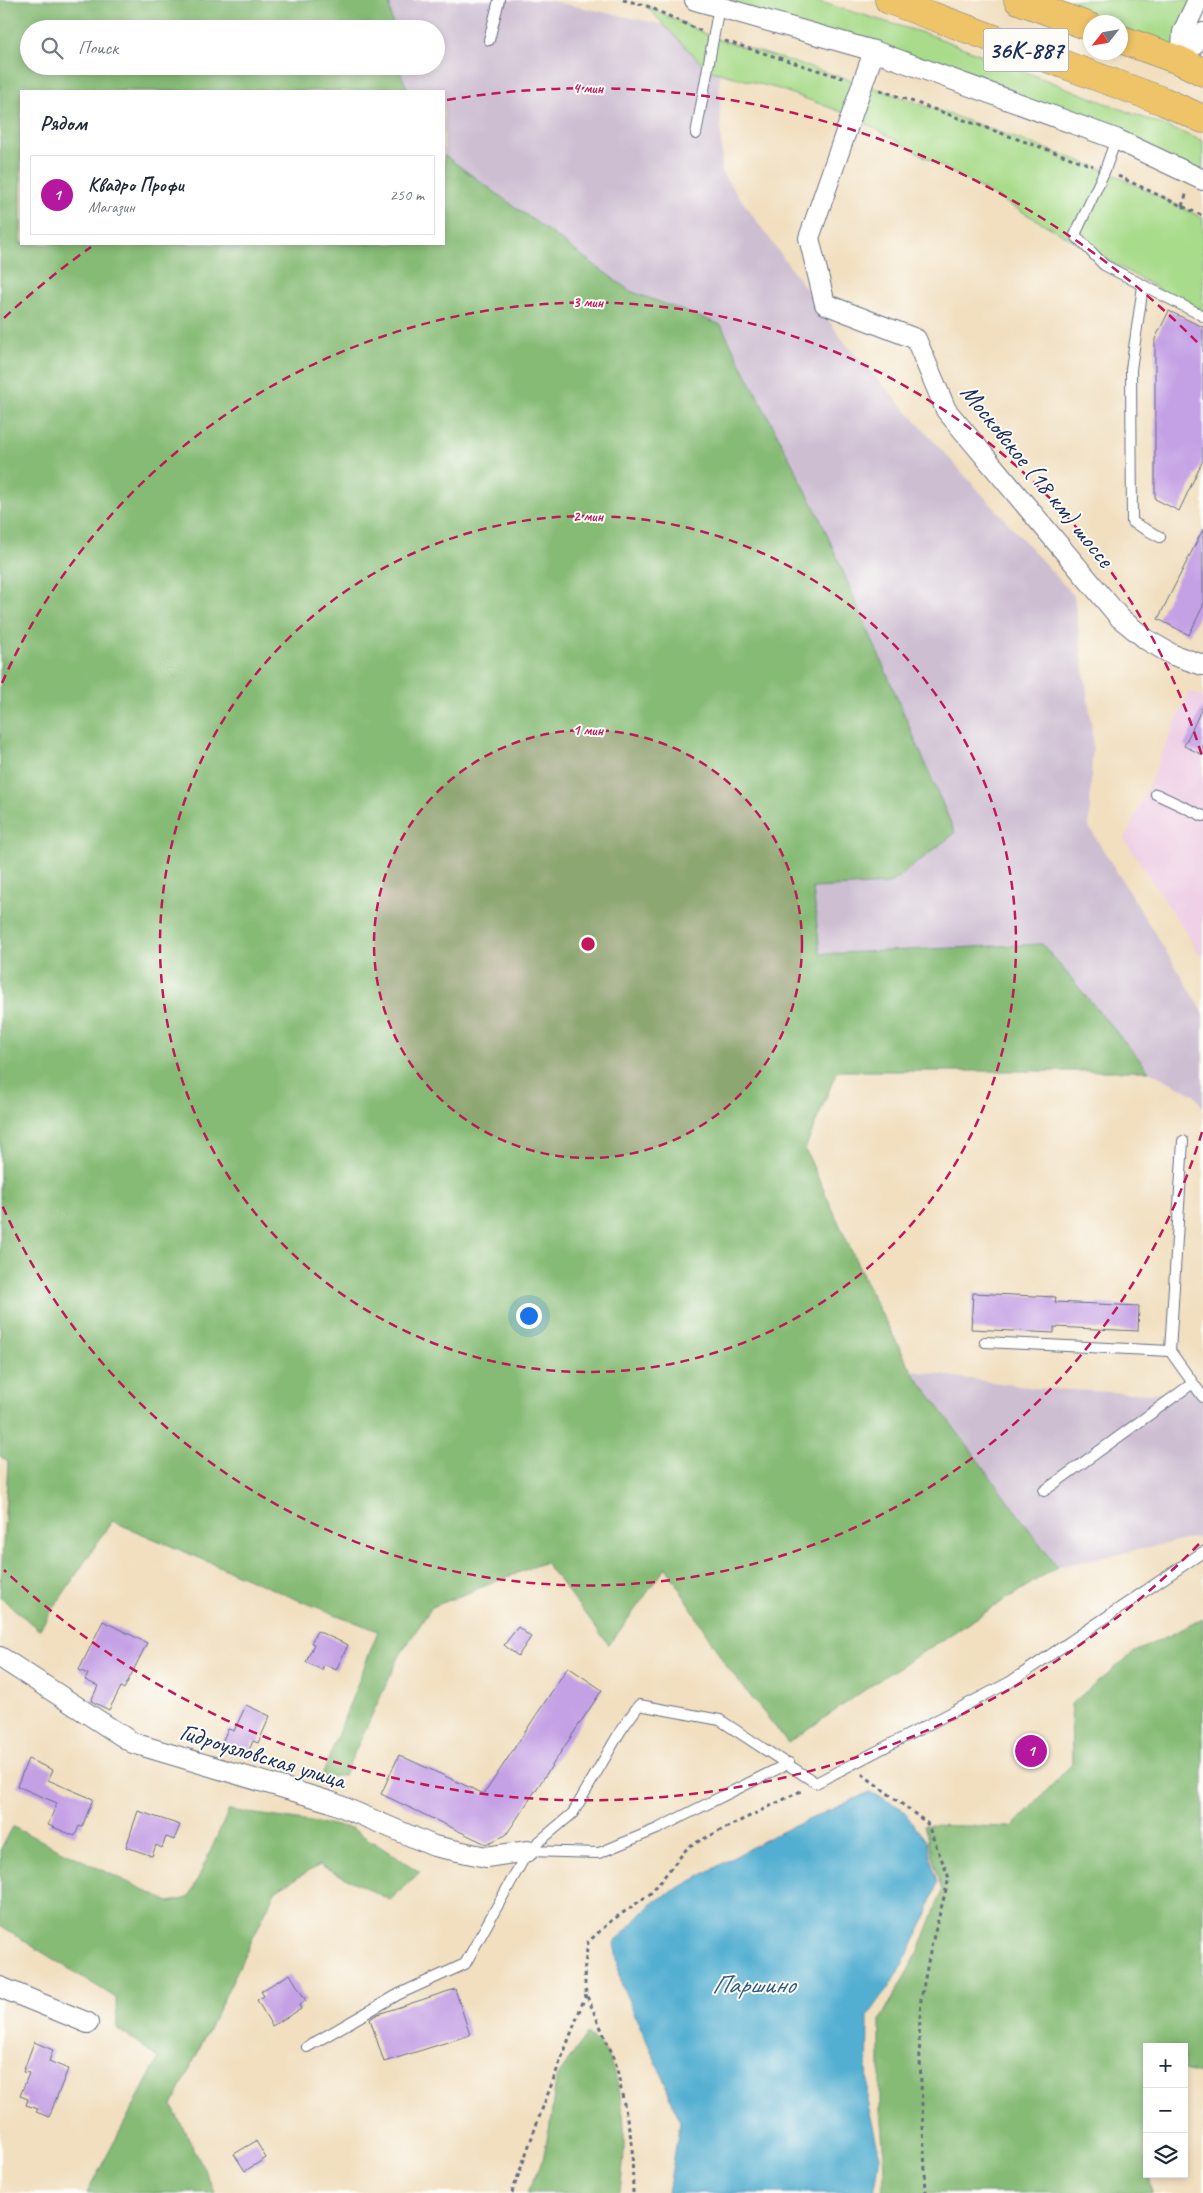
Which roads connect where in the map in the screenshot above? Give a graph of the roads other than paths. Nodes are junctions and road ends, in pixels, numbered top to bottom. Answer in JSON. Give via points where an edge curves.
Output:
{"nodes":[{"id":1,"x":499,"y":0,"type":"edge"},
{"id":2,"x":695,"y":0,"type":"edge"},
{"id":3,"x":889,"y":0,"type":"edge"},
{"id":4,"x":1018,"y":0,"type":"edge"},
{"id":5,"x":1198,"y":0,"type":"edge"},
{"id":6,"x":719,"y":6,"type":"junction"},
{"id":7,"x":1083,"y":24,"type":"edge"},
{"id":8,"x":1203,"y":33,"type":"edge"},
{"id":9,"x":489,"y":40,"type":"dead end"},
{"id":10,"x":1128,"y":42,"type":"edge"},
{"id":11,"x":874,"y":51,"type":"junction"},
{"id":12,"x":1192,"y":67,"type":"edge"},
{"id":13,"x":1163,"y":101,"type":"junction"},
{"id":14,"x":1203,"y":119,"type":"edge"},
{"id":15,"x":696,"y":134,"type":"dead end"},
{"id":16,"x":1116,"y":139,"type":"junction"},
{"id":17,"x":1203,"y":180,"type":"edge"},
{"id":18,"x":1143,"y":286,"type":"junction"},
{"id":19,"x":1203,"y":316,"type":"edge"},
{"id":20,"x":1160,"y":537,"type":"dead end"},
{"id":21,"x":1203,"y":665,"type":"edge"},
{"id":22,"x":1156,"y":794,"type":"dead end"},
{"id":23,"x":1203,"y":816,"type":"edge"},
{"id":24,"x":1182,"y":1141,"type":"dead end"},
{"id":25,"x":985,"y":1342,"type":"dead end"},
{"id":26,"x":1170,"y":1351,"type":"junction"},
{"id":27,"x":1193,"y":1383,"type":"junction"},
{"id":28,"x":1203,"y":1398,"type":"edge"},
{"id":29,"x":1044,"y":1491,"type":"dead end"},
{"id":30,"x":1203,"y":1552,"type":"edge"},
{"id":31,"x":0,"y":1657,"type":"edge"},
{"id":32,"x":789,"y":1763,"type":"junction"},
{"id":33,"x":528,"y":1851,"type":"junction"},
{"id":34,"x":0,"y":1987,"type":"edge"},
{"id":35,"x":88,"y":2023,"type":"dead end"},
{"id":36,"x":307,"y":2047,"type":"dead end"}],
"edges":[{"from":1,"to":9,"type":"lane"},
{"from":2,"to":6,"type":"street"},
{"from":3,"to":13,"type":"main road","number":"36К-887"},
{"from":4,"to":7,"type":"main road","number":"36К-887"},
{"from":5,"to":12,"type":"street","via":[[1183,32]]},
{"from":6,"to":11,"type":"street"},
{"from":6,"to":15,"type":"lane"},
{"from":8,"to":12,"type":"street"},
{"from":10,"to":12,"type":"main road"},
{"from":11,"to":16,"type":"street"},
{"from":11,"to":21,"type":"street","name":"Московское (18 км) шоссе","via":[[809,238],[825,304],[916,339],[946,410],[1120,618],[1147,640],[1173,655]]},
{"from":12,"to":13,"type":"main road"},
{"from":13,"to":14,"type":"main road","number":"36К-887"},
{"from":16,"to":17,"type":"street"},
{"from":16,"to":18,"type":"lane","via":[[1076,235],[1104,265]]},
{"from":18,"to":19,"type":"lane"},
{"from":18,"to":20,"type":"lane","via":[[1131,369],[1132,522]]},
{"from":22,"to":23,"type":"lane"},
{"from":24,"to":26,"type":"lane"},
{"from":25,"to":26,"type":"lane"},
{"from":26,"to":27,"type":"lane"},
{"from":27,"to":28,"type":"lane"},
{"from":27,"to":29,"type":"lane"},
{"from":30,"to":32,"type":"lane","via":[[1010,1682],[852,1766],[816,1783]]},
{"from":31,"to":33,"type":"street","name":"Гидроузловская улица","via":[[133,1743],[331,1802],[434,1846],[486,1857]]},
{"from":32,"to":33,"type":"lane","via":[[657,1829],[599,1853]]},
{"from":32,"to":33,"type":"lane","via":[[720,1720],[639,1705],[573,1813]]},
{"from":33,"to":36,"type":"lane","via":[[465,1964],[399,1994]]},
{"from":34,"to":35,"type":"street"}]}
